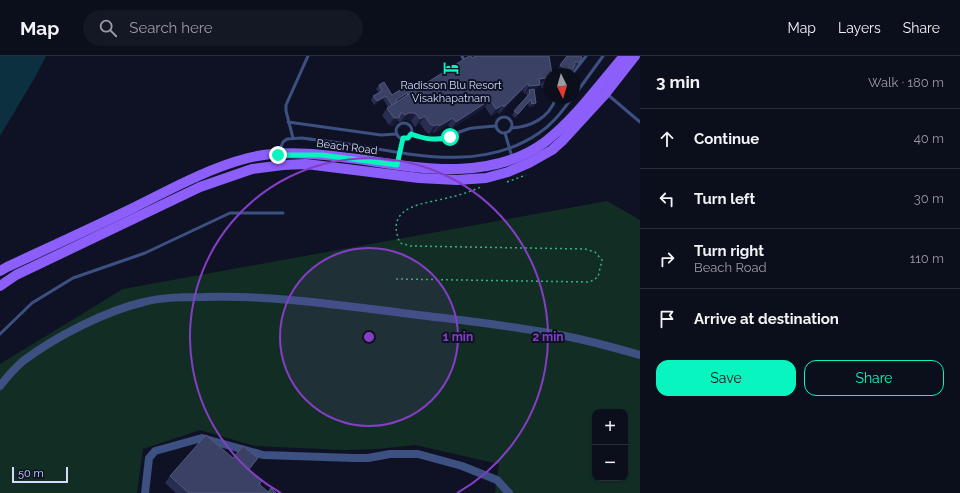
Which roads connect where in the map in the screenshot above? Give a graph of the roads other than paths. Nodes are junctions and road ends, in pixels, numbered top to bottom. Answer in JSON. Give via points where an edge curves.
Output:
{"nodes":[{"id":1,"x":308,"y":56,"type":"edge"},
{"id":2,"x":586,"y":56,"type":"edge"},
{"id":3,"x":603,"y":56,"type":"edge"},
{"id":4,"x":624,"y":56,"type":"edge"},
{"id":5,"x":635,"y":56,"type":"edge"},
{"id":6,"x":577,"y":68,"type":"edge"},
{"id":7,"x":580,"y":88,"type":"edge"},
{"id":8,"x":606,"y":93,"type":"junction"},
{"id":9,"x":554,"y":104,"type":"edge"},
{"id":10,"x":568,"y":104,"type":"edge"},
{"id":11,"x":288,"y":122,"type":"junction"},
{"id":12,"x":640,"y":122,"type":"edge"},
{"id":13,"x":496,"y":126,"type":"junction"},
{"id":14,"x":511,"y":128,"type":"junction"},
{"id":15,"x":505,"y":133,"type":"junction"},
{"id":16,"x":397,"y":134,"type":"junction"},
{"id":17,"x":411,"y":134,"type":"junction"},
{"id":18,"x":293,"y":138,"type":"junction"},
{"id":19,"x":403,"y":138,"type":"junction"},
{"id":20,"x":509,"y":148,"type":"junction"},
{"id":21,"x":400,"y":153,"type":"junction"},
{"id":22,"x":278,"y":155,"type":"junction"},
{"id":23,"x":512,"y":159,"type":"junction"},
{"id":24,"x":373,"y":162,"type":"junction"},
{"id":25,"x":397,"y":165,"type":"junction"},
{"id":26,"x":370,"y":173,"type":"junction"},
{"id":27,"x":283,"y":213,"type":"dead end"},
{"id":28,"x":0,"y":271,"type":"edge"},
{"id":29,"x":0,"y":286,"type":"edge"},
{"id":30,"x":0,"y":334,"type":"edge"},
{"id":31,"x":640,"y":355,"type":"edge"},
{"id":32,"x":0,"y":386,"type":"edge"},
{"id":33,"x":145,"y":493,"type":"edge"},
{"id":34,"x":509,"y":493,"type":"edge"}],
"edges":[{"from":1,"to":11,"type":"lane","via":[[286,105]]},
{"from":2,"to":6,"type":"lane"},
{"from":3,"to":7,"type":"lane"},
{"from":4,"to":23,"type":"main road","name":"Beach Road","via":[[555,133],[544,143]]},
{"from":5,"to":8,"type":"main road"},
{"from":8,"to":12,"type":"lane"},
{"from":8,"to":26,"type":"main road","via":[[552,150],[508,172],[486,178],[458,180]]},
{"from":9,"to":14,"type":"lane","via":[[538,121],[526,127]]},
{"from":10,"to":20,"type":"lane","via":[[558,118],[543,130],[525,142]]},
{"from":11,"to":16,"type":"lane","via":[[381,135]]},
{"from":11,"to":18,"type":"lane"},
{"from":13,"to":14,"type":"lane","via":[[497,121],[504,117],[510,121]]},
{"from":13,"to":15,"type":"lane","via":[[500,132]]},
{"from":13,"to":17,"type":"lane","via":[[475,128],[442,139],[425,139]]},
{"from":14,"to":15,"type":"lane"},
{"from":15,"to":20,"type":"lane"},
{"from":16,"to":17,"type":"lane","via":[[398,126],[404,123],[411,126]]},
{"from":16,"to":19,"type":"lane"},
{"from":17,"to":19,"type":"lane","via":[[408,138]]},
{"from":18,"to":21,"type":"lane"},
{"from":18,"to":22,"type":"lane","via":[[283,142]]},
{"from":19,"to":21,"type":"lane"},
{"from":20,"to":21,"type":"lane","via":[[459,158]]},
{"from":20,"to":23,"type":"lane"},
{"from":21,"to":25,"type":"lane"},
{"from":22,"to":24,"type":"main road","name":"Beach Road","via":[[322,155]]},
{"from":22,"to":28,"type":"main road","name":"Beach Road","via":[[249,158],[210,171]]},
{"from":23,"to":25,"type":"main road","name":"Beach Road","via":[[498,164],[467,168]]},
{"from":24,"to":25,"type":"main road","name":"Beach Road"},
{"from":24,"to":26,"type":"main road"},
{"from":26,"to":29,"type":"main road","via":[[306,164],[252,169],[200,187],[16,275]]},
{"from":27,"to":30,"type":"lane","via":[[230,212],[145,253],[73,278],[32,303]]},
{"from":31,"to":32,"type":"street","via":[[554,334],[347,305],[231,296],[169,298],[122,308],[79,327],[22,362]]},
{"from":33,"to":34,"type":"street","via":[[149,458],[155,452],[202,438],[263,455],[368,458],[390,454],[418,454],[462,466],[497,480]]}]}
